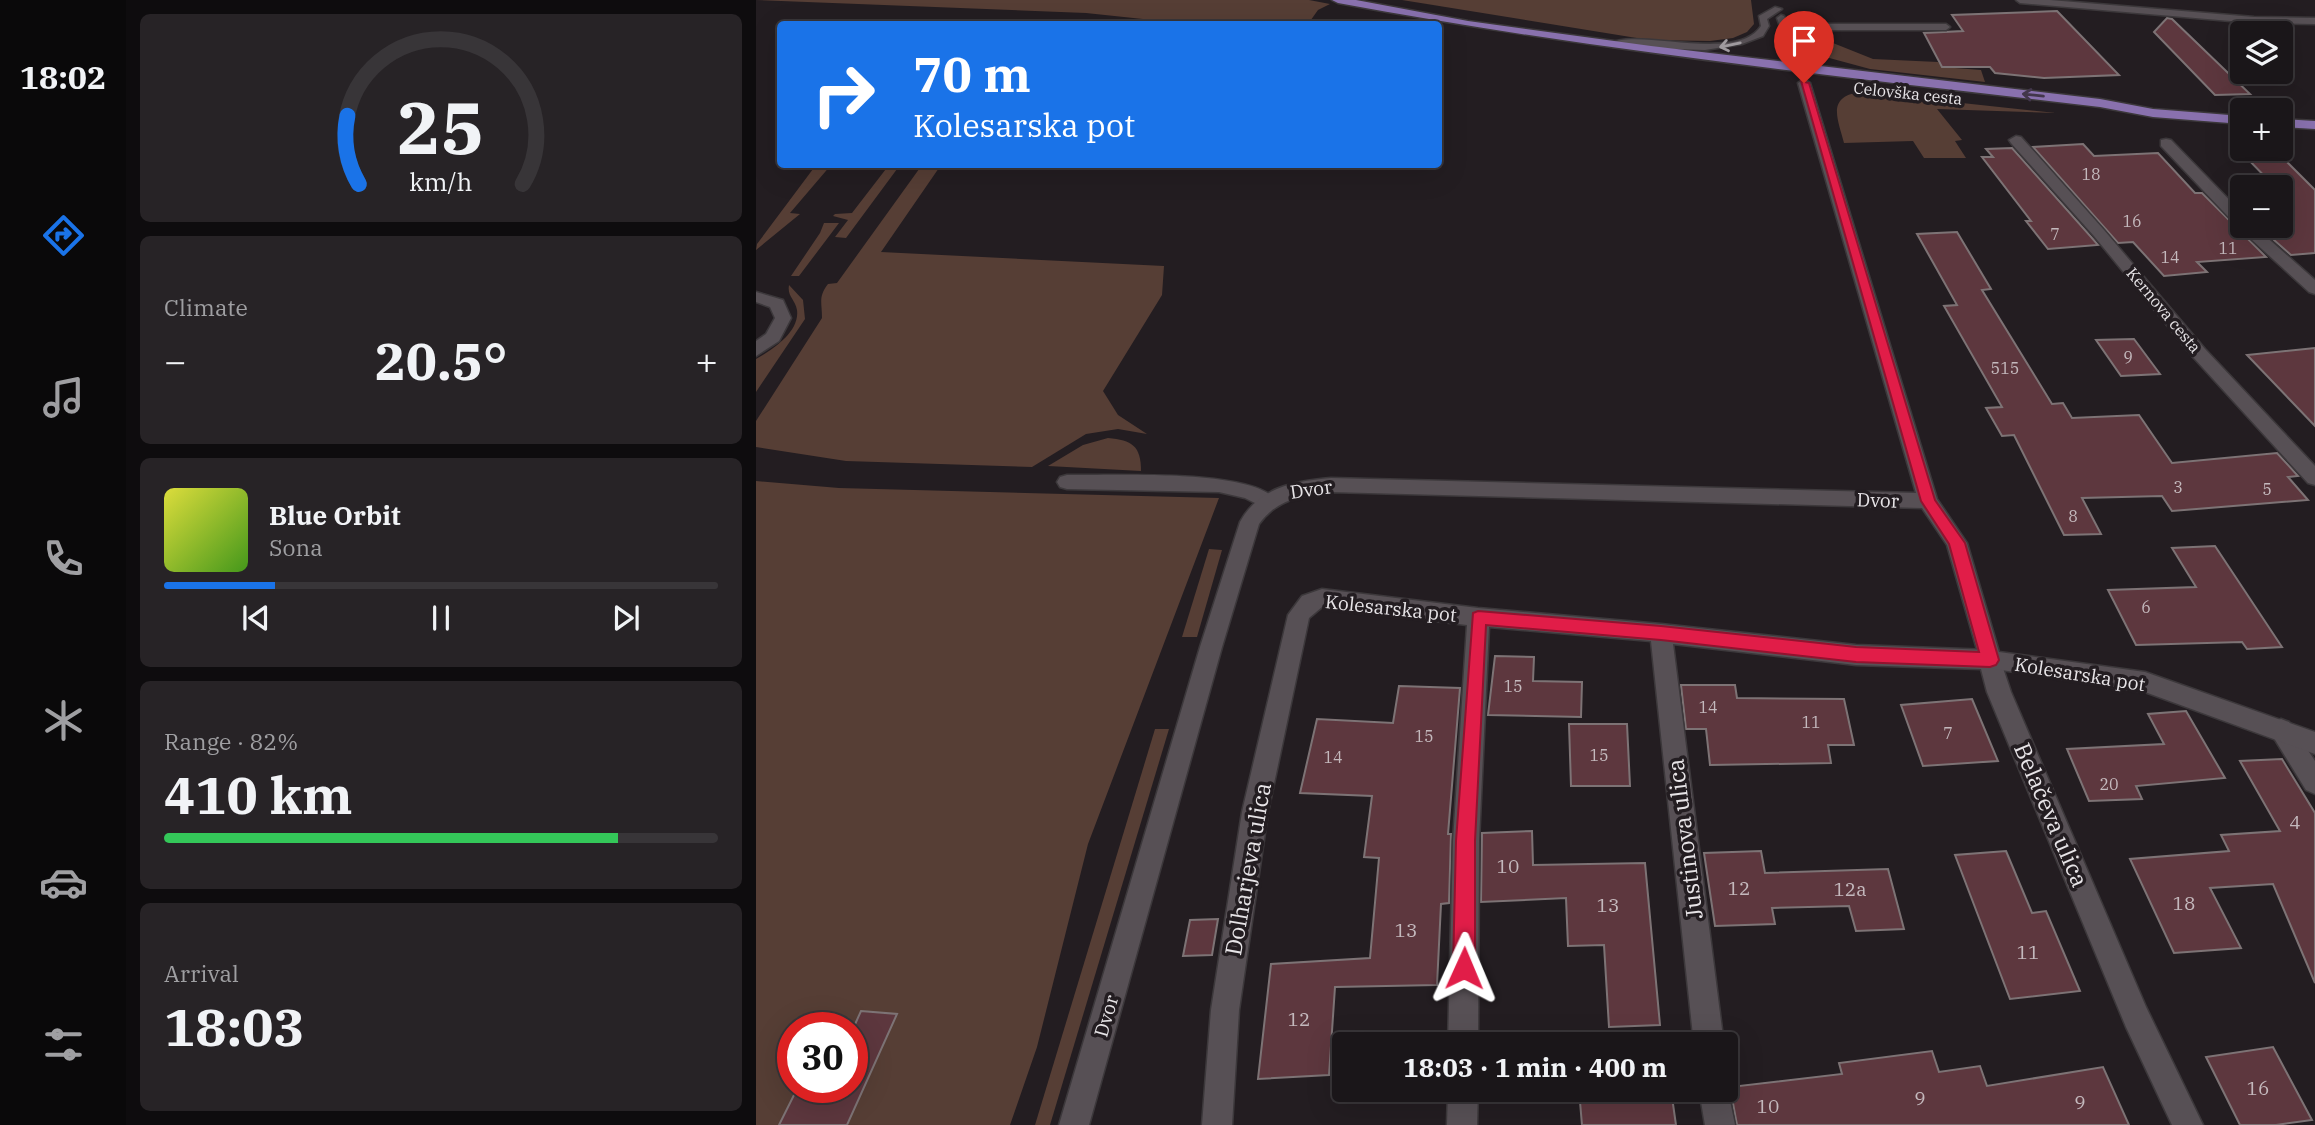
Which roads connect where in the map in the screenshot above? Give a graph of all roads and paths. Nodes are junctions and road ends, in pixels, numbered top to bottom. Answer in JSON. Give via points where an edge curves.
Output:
{"nodes":[{"id":1,"x":1338,"y":0,"type":"edge"},
{"id":2,"x":2021,"y":0,"type":"edge"},
{"id":3,"x":1777,"y":4,"type":"edge"},
{"id":4,"x":2315,"y":21,"type":"edge"},
{"id":5,"x":1468,"y":24,"type":"junction"},
{"id":6,"x":1784,"y":26,"type":"junction"},
{"id":7,"x":1946,"y":27,"type":"dead end"},
{"id":8,"x":1612,"y":44,"type":"junction"},
{"id":9,"x":1767,"y":78,"type":"dead end"},
{"id":10,"x":1808,"y":80,"type":"junction"},
{"id":11,"x":2153,"y":113,"type":"junction"},
{"id":12,"x":2230,"y":119,"type":"edge"},
{"id":13,"x":2293,"y":124,"type":"edge"},
{"id":14,"x":2315,"y":125,"type":"edge"},
{"id":15,"x":2016,"y":140,"type":"dead end"},
{"id":16,"x":2166,"y":144,"type":"dead end"},
{"id":17,"x":2230,"y":210,"type":"edge"},
{"id":18,"x":2259,"y":238,"type":"edge"},
{"id":19,"x":2315,"y":289,"type":"edge"},
{"id":20,"x":756,"y":297,"type":"edge"},
{"id":21,"x":756,"y":350,"type":"edge"},
{"id":22,"x":2315,"y":478,"type":"edge"},
{"id":23,"x":1067,"y":482,"type":"dead end"},
{"id":24,"x":1928,"y":501,"type":"junction"},
{"id":25,"x":1267,"y":502,"type":"junction"},
{"id":26,"x":1299,"y":615,"type":"joint"},
{"id":27,"x":1478,"y":617,"type":"junction"},
{"id":28,"x":1661,"y":633,"type":"junction"},
{"id":29,"x":1990,"y":660,"type":"junction"},
{"id":30,"x":2281,"y":730,"type":"junction"},
{"id":31,"x":2315,"y":743,"type":"edge"},
{"id":32,"x":2315,"y":782,"type":"edge"},
{"id":33,"x":1463,"y":1032,"type":"edge"},
{"id":34,"x":1707,"y":1032,"type":"edge"},
{"id":35,"x":1463,"y":1102,"type":"edge"},
{"id":36,"x":1716,"y":1102,"type":"edge"},
{"id":37,"x":1074,"y":1125,"type":"edge"},
{"id":38,"x":1217,"y":1125,"type":"edge"},
{"id":39,"x":1462,"y":1125,"type":"edge"},
{"id":40,"x":1720,"y":1125,"type":"edge"},
{"id":41,"x":2188,"y":1125,"type":"edge"}],
"edges":[{"from":1,"to":5,"type":"main road"},
{"from":2,"to":4,"type":"lane","via":[[2242,20]]},
{"from":3,"to":6,"type":"lane"},
{"from":3,"to":8,"type":"lane","one_way":true,"via":[[1762,18],[1765,26],[1760,34],[1730,45]]},
{"from":5,"to":8,"type":"main road"},
{"from":5,"to":9,"type":"main road","via":[[1580,50]]},
{"from":6,"to":7,"type":"lane"},
{"from":6,"to":10,"type":"lane"},
{"from":8,"to":10,"type":"main road"},
{"from":11,"to":10,"type":"main road","name":"Celovška cesta","one_way":true,"via":[[2101,103]]},
{"from":10,"to":11,"type":"main road","name":"Celovška cesta","via":[[2100,115]]},
{"from":10,"to":24,"type":"street"},
{"from":11,"to":12,"type":"main road","name":"Celovška cesta"},
{"from":13,"to":14,"type":"main road"},
{"from":15,"to":22,"type":"street","name":"Kernova cesta","via":[[2199,353]]},
{"from":16,"to":17,"type":"street"},
{"from":18,"to":19,"type":"street"},
{"from":20,"to":21,"type":"street","via":[[777,304],[783,318],[773,337]]},
{"from":23,"to":25,"type":"street","via":[[1219,485],[1251,492]]},
{"from":24,"to":25,"type":"street","name":"Dvor","via":[[1331,485],[1298,488]]},
{"from":24,"to":29,"type":"street","name":"Belačeva ulica","via":[[1957,543]]},
{"from":25,"to":37,"type":"street","name":"Dvor","via":[[1250,522],[1215,634]]},
{"from":26,"to":27,"type":"street","name":"Kolesarska pot","via":[[1310,602],[1322,598]]},
{"from":26,"to":38,"type":"street","name":"Dolharjeva ulica","via":[[1255,812],[1225,1010]]},
{"from":27,"to":28,"type":"street","name":"Kolesarska pot"},
{"from":27,"to":33,"type":"street","via":[[1465,841]]},
{"from":28,"to":29,"type":"street","name":"Kolesarska pot","via":[[1856,655]]},
{"from":28,"to":34,"type":"street","name":"Justinova ulica"},
{"from":29,"to":30,"type":"street","name":"Kolesarska pot","via":[[2146,682]]},
{"from":29,"to":41,"type":"street","name":"Belačeva ulica","via":[[1999,692],[2136,1017]]},
{"from":30,"to":31,"type":"street","name":"Kolesarska pot"},
{"from":30,"to":32,"type":"street"},
{"from":35,"to":39,"type":"street"},
{"from":36,"to":40,"type":"street"}]}
